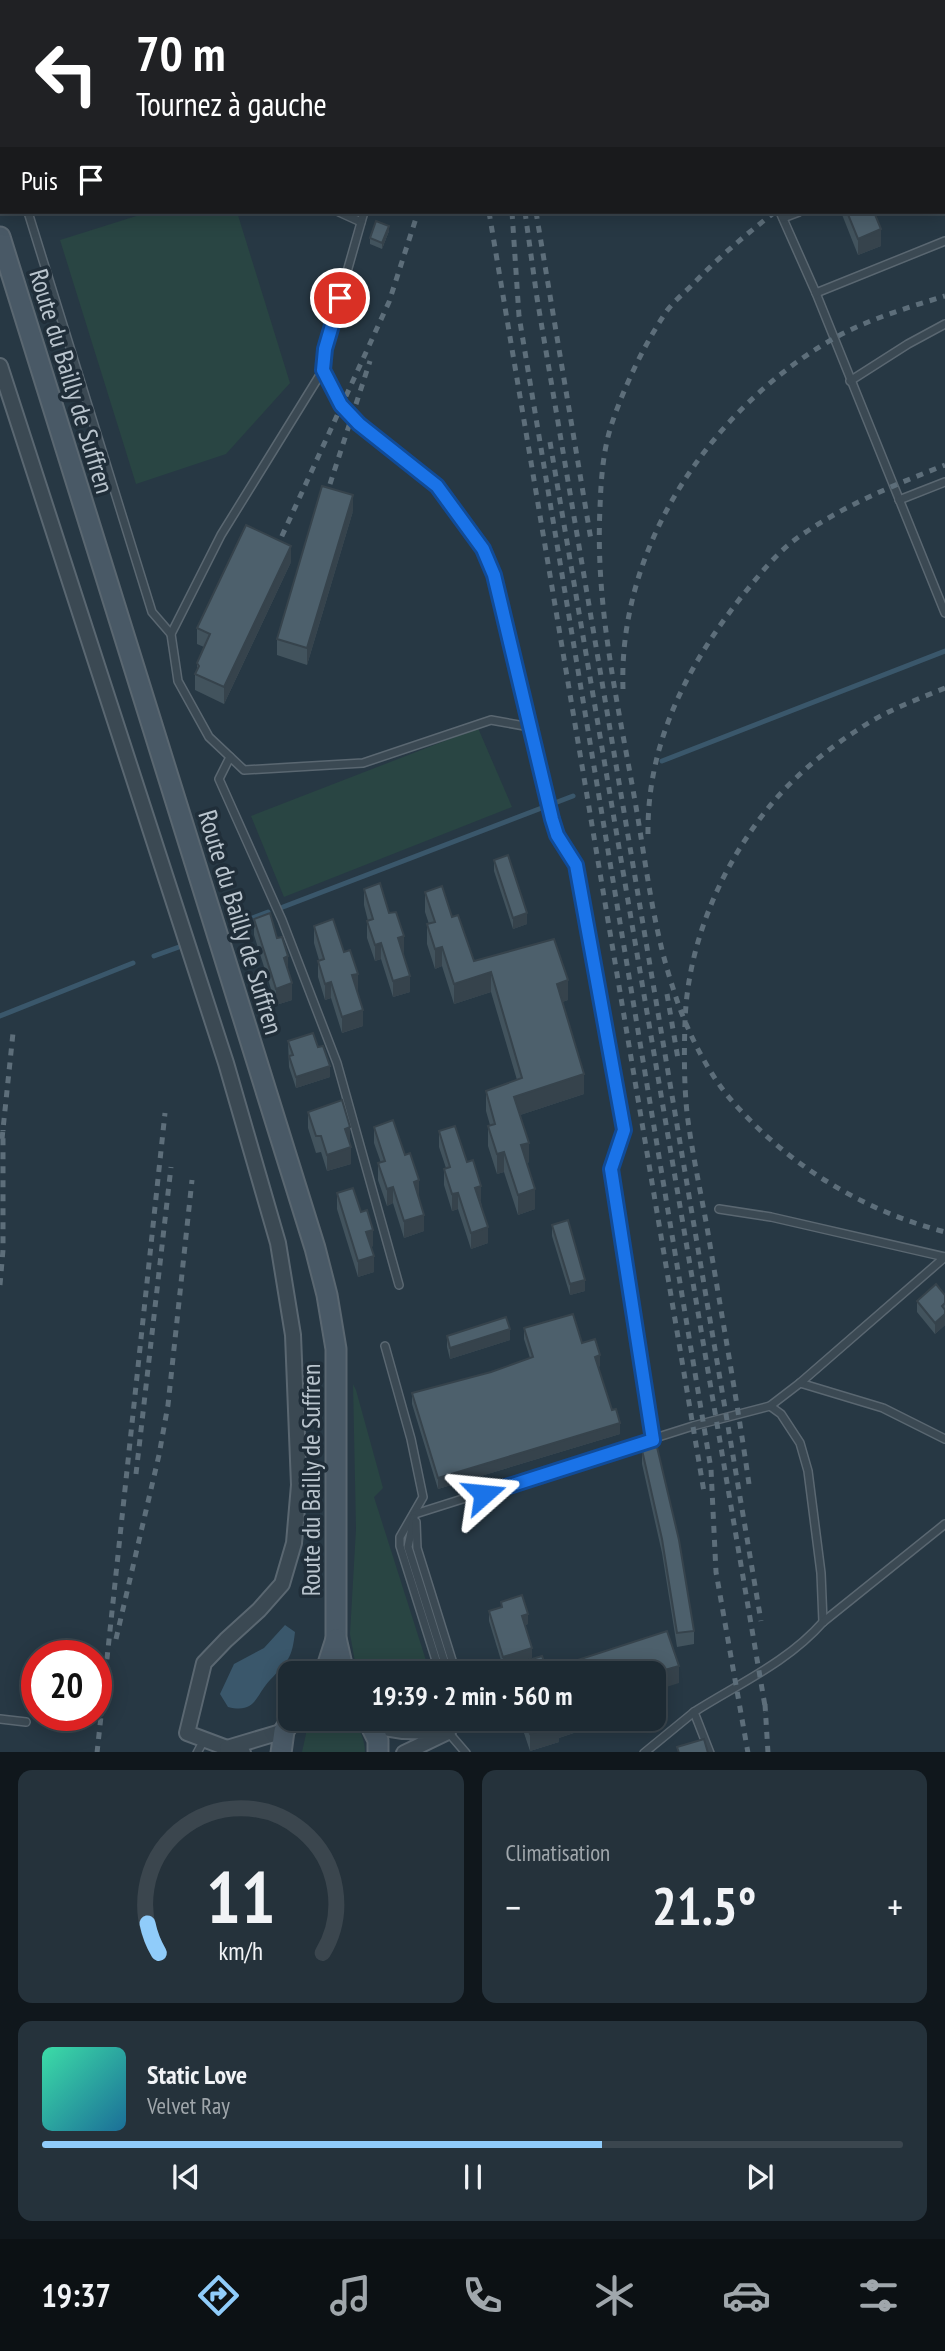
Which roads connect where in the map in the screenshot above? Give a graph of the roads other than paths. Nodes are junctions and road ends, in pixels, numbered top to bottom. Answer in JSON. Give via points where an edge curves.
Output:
{"nodes":[{"id":1,"x":29,"y":214,"type":"edge"},
{"id":2,"x":343,"y":214,"type":"edge"},
{"id":3,"x":363,"y":214,"type":"edge"},
{"id":4,"x":781,"y":215,"type":"edge"},
{"id":5,"x":361,"y":222,"type":"junction"},
{"id":6,"x":0,"y":237,"type":"edge"},
{"id":7,"x":945,"y":241,"type":"edge"},
{"id":8,"x":816,"y":293,"type":"junction"},
{"id":9,"x":945,"y":324,"type":"edge"},
{"id":10,"x":0,"y":366,"type":"edge"},
{"id":11,"x":323,"y":370,"type":"junction"},
{"id":12,"x":850,"y":381,"type":"junction"},
{"id":13,"x":945,"y":482,"type":"edge"},
{"id":14,"x":899,"y":500,"type":"junction"},
{"id":15,"x":945,"y":612,"type":"edge"},
{"id":16,"x":171,"y":634,"type":"junction"},
{"id":17,"x":530,"y":727,"type":"junction"},
{"id":18,"x":229,"y":757,"type":"junction"},
{"id":19,"x":719,"y":1209,"type":"dead end"},
{"id":20,"x":945,"y":1257,"type":"edge"},
{"id":21,"x":399,"y":1285,"type":"dead end"},
{"id":22,"x":385,"y":1346,"type":"dead end"},
{"id":23,"x":800,"y":1383,"type":"junction"},
{"id":24,"x":770,"y":1405,"type":"junction"},
{"id":25,"x":945,"y":1439,"type":"edge"},
{"id":26,"x":653,"y":1440,"type":"junction"},
{"id":27,"x":415,"y":1514,"type":"junction"},
{"id":28,"x":945,"y":1524,"type":"edge"},
{"id":29,"x":824,"y":1622,"type":"junction"},
{"id":30,"x":336,"y":1638,"type":"junction"},
{"id":31,"x":329,"y":1661,"type":"edge"},
{"id":32,"x":341,"y":1661,"type":"edge"},
{"id":33,"x":436,"y":1661,"type":"edge"},
{"id":34,"x":444,"y":1661,"type":"edge"},
{"id":35,"x":452,"y":1661,"type":"edge"},
{"id":36,"x":694,"y":1712,"type":"junction"},
{"id":37,"x":0,"y":1719,"type":"edge"},
{"id":38,"x":21,"y":1721,"type":"edge"},
{"id":39,"x":278,"y":1729,"type":"edge"},
{"id":40,"x":286,"y":1731,"type":"edge"},
{"id":41,"x":374,"y":1731,"type":"edge"},
{"id":42,"x":436,"y":1731,"type":"edge"},
{"id":43,"x":453,"y":1731,"type":"edge"},
{"id":44,"x":201,"y":1746,"type":"edge"},
{"id":45,"x":221,"y":1749,"type":"edge"},
{"id":46,"x":243,"y":1752,"type":"edge"},
{"id":47,"x":281,"y":1752,"type":"edge"},
{"id":48,"x":379,"y":1752,"type":"edge"},
{"id":49,"x":404,"y":1752,"type":"edge"},
{"id":50,"x":467,"y":1752,"type":"edge"},
{"id":51,"x":644,"y":1752,"type":"edge"},
{"id":52,"x":710,"y":1752,"type":"edge"}],
"edges":[{"from":1,"to":16,"type":"lane","via":[[152,612]]},
{"from":2,"to":5,"type":"lane"},
{"from":3,"to":5,"type":"lane"},
{"from":4,"to":8,"type":"lane"},
{"from":5,"to":11,"type":"lane"},
{"from":6,"to":30,"type":"main road","name":"Route du Bailly de Suffren","via":[[327,1295],[336,1349]]},
{"from":7,"to":8,"type":"lane"},
{"from":8,"to":12,"type":"lane"},
{"from":9,"to":12,"type":"lane"},
{"from":10,"to":44,"type":"street","via":[[226,1063],[278,1244],[293,1335],[299,1485],[294,1543],[282,1584],[204,1663],[187,1733]]},
{"from":11,"to":16,"type":"lane","via":[[221,535]]},
{"from":11,"to":17,"type":"lane","via":[[352,418],[437,486],[483,549],[494,575]]},
{"from":12,"to":14,"type":"lane"},
{"from":13,"to":14,"type":"lane"},
{"from":14,"to":15,"type":"lane"},
{"from":16,"to":18,"type":"lane","via":[[178,681],[209,737]]},
{"from":17,"to":18,"type":"lane","via":[[491,720],[363,763],[244,770]]},
{"from":17,"to":26,"type":"lane","via":[[557,835],[576,865],[624,1130],[611,1169]]},
{"from":18,"to":21,"type":"lane","via":[[219,779],[282,920],[337,1063]]},
{"from":19,"to":20,"type":"lane"},
{"from":20,"to":23,"type":"lane"},
{"from":22,"to":27,"type":"lane","via":[[422,1489]]},
{"from":23,"to":24,"type":"lane"},
{"from":23,"to":25,"type":"lane","via":[[883,1408]]},
{"from":24,"to":26,"type":"lane"},
{"from":24,"to":29,"type":"lane","via":[[800,1443],[808,1471]]},
{"from":26,"to":27,"type":"lane"},
{"from":27,"to":33,"type":"lane","via":[[400,1537],[400,1546]]},
{"from":27,"to":34,"type":"lane","via":[[408,1547]]},
{"from":27,"to":35,"type":"lane","via":[[417,1548]]},
{"from":28,"to":29,"type":"lane"},
{"from":29,"to":36,"type":"lane","via":[[792,1652]]},
{"from":30,"to":31,"type":"main road","name":"Route du Bailly de Suffren"},
{"from":30,"to":32,"type":"main road","name":"Route du Bailly de Suffren"},
{"from":36,"to":51,"type":"lane"},
{"from":36,"to":52,"type":"lane"},
{"from":37,"to":38,"type":"lane"},
{"from":39,"to":45,"type":"street"},
{"from":40,"to":47,"type":"main road"},
{"from":41,"to":48,"type":"main road"},
{"from":42,"to":49,"type":"street"},
{"from":43,"to":50,"type":"lane"},
{"from":44,"to":45,"type":"street"},
{"from":45,"to":46,"type":"street"}]}
